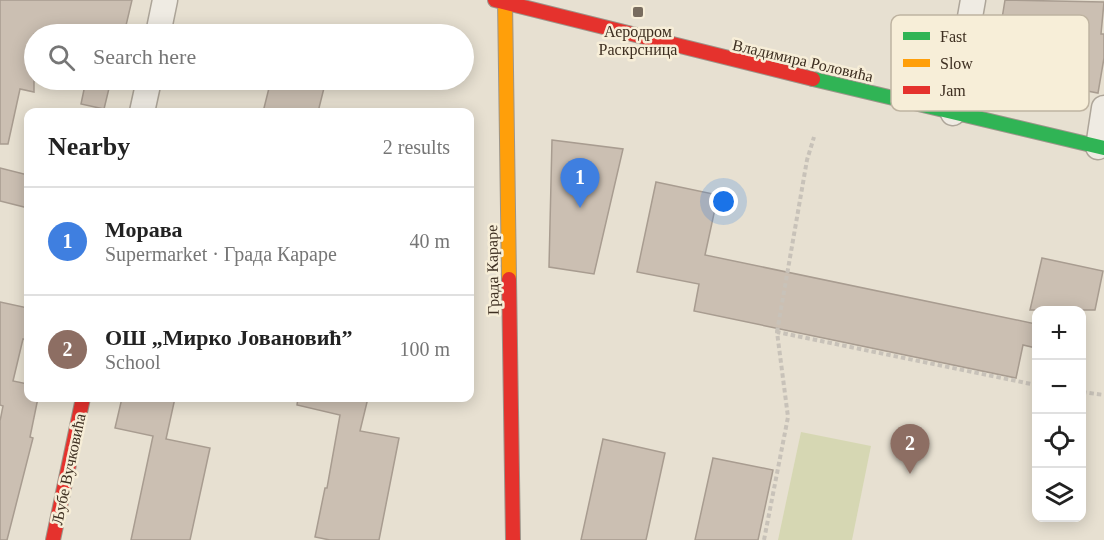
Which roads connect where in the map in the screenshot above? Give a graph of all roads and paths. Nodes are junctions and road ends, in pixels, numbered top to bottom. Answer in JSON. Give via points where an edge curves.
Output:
{"nodes":[{"id":1,"x":165,"y":0,"type":"edge"},
{"id":2,"x":973,"y":0,"type":"edge"},
{"id":3,"x":502,"y":1,"type":"edge"},
{"id":4,"x":970,"y":15,"type":"edge"},
{"id":5,"x":160,"y":24,"type":"edge"},
{"id":6,"x":147,"y":90,"type":"edge"},
{"id":7,"x":891,"y":97,"type":"edge"},
{"id":8,"x":143,"y":108,"type":"edge"},
{"id":9,"x":1104,"y":108,"type":"edge"},
{"id":10,"x":949,"y":111,"type":"edge"},
{"id":11,"x":953,"y":112,"type":"joint"},
{"id":12,"x":814,"y":137,"type":"dead end"},
{"id":13,"x":1101,"y":147,"type":"edge"},
{"id":14,"x":777,"y":332,"type":"junction"},
{"id":15,"x":1032,"y":384,"type":"edge"},
{"id":16,"x":1086,"y":393,"type":"edge"},
{"id":17,"x":1104,"y":395,"type":"edge"},
{"id":18,"x":82,"y":402,"type":"edge"},
{"id":19,"x":53,"y":540,"type":"edge"},
{"id":20,"x":513,"y":540,"type":"edge"},
{"id":21,"x":764,"y":540,"type":"edge"}],
"edges":[{"from":1,"to":5,"type":"street"},
{"from":2,"to":4,"type":"street"},
{"from":3,"to":7,"type":"street","name":"Владимира Роловића"},
{"from":3,"to":20,"type":"street","name":"Града Караре"},
{"from":6,"to":8,"type":"street"},
{"from":9,"to":13,"type":"street"},
{"from":10,"to":11,"type":"street","name":"Владимира Роловића"},
{"from":11,"to":13,"type":"street","name":"Владимира Роловића"},
{"from":12,"to":14,"type":"path"},
{"from":14,"to":15,"type":"path"},
{"from":14,"to":21,"type":"path","via":[[788,417]]},
{"from":16,"to":17,"type":"path"},
{"from":18,"to":19,"type":"street","name":"Љубе Вучковића"}]}
